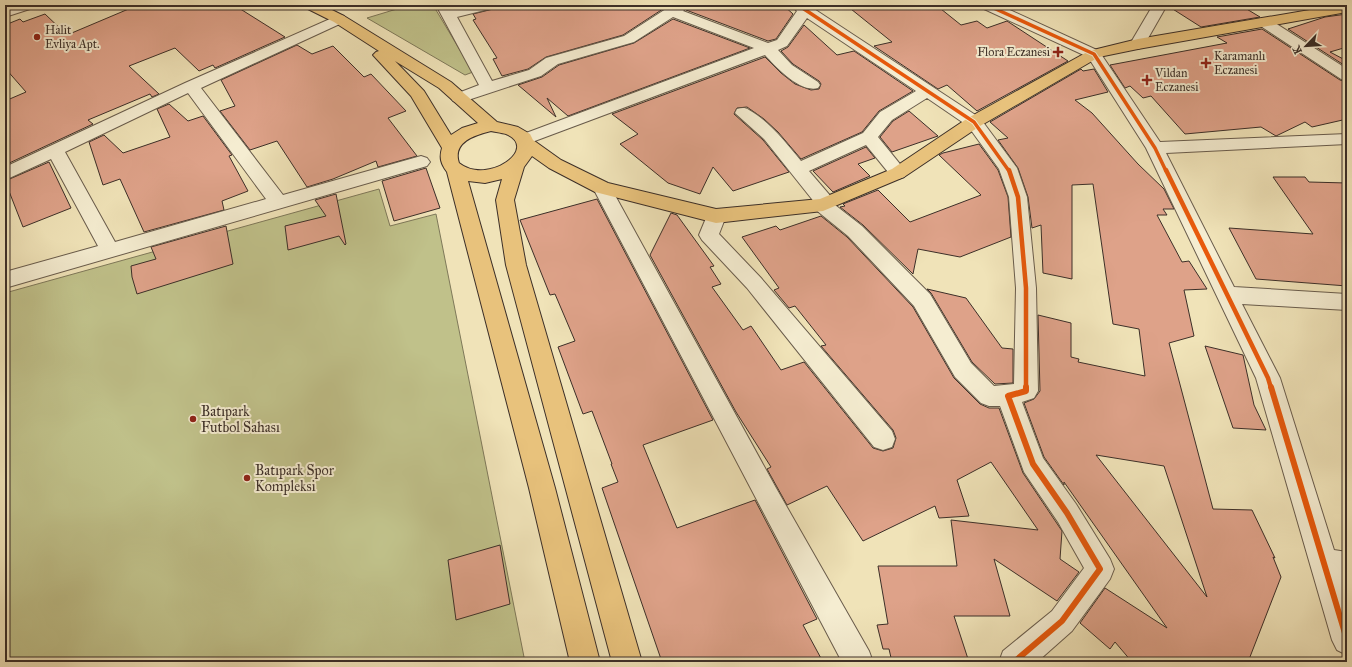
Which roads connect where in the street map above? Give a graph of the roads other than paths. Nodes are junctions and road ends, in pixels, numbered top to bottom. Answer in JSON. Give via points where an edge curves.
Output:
{"nodes":[{"id":1,"x":28,"y":5,"type":"edge"},
{"id":2,"x":311,"y":5,"type":"edge"},
{"id":3,"x":488,"y":5,"type":"edge"},
{"id":4,"x":987,"y":5,"type":"edge"},
{"id":5,"x":1160,"y":5,"type":"edge"},
{"id":6,"x":804,"y":7,"type":"edge"},
{"id":7,"x":678,"y":8,"type":"edge"},
{"id":8,"x":1347,"y":8,"type":"edge"},
{"id":9,"x":446,"y":9,"type":"edge"},
{"id":10,"x":5,"y":13,"type":"edge"},
{"id":11,"x":339,"y":19,"type":"junction"},
{"id":12,"x":1264,"y":22,"type":"junction"},
{"id":13,"x":1138,"y":44,"type":"junction"},
{"id":14,"x":768,"y":48,"type":"junction"},
{"id":15,"x":1094,"y":54,"type":"junction"},
{"id":16,"x":1347,"y":76,"type":"edge"},
{"id":17,"x":812,"y":85,"type":"dead end"},
{"id":18,"x":191,"y":86,"type":"junction"},
{"id":19,"x":488,"y":87,"type":"junction"},
{"id":20,"x":928,"y":91,"type":"junction"},
{"id":21,"x":459,"y":98,"type":"junction"},
{"id":22,"x":743,"y":113,"type":"dead end"},
{"id":23,"x":974,"y":122,"type":"junction"},
{"id":24,"x":491,"y":126,"type":"junction"},
{"id":25,"x":869,"y":137,"type":"junction"},
{"id":26,"x":1347,"y":139,"type":"edge"},
{"id":27,"x":526,"y":142,"type":"junction"},
{"id":28,"x":450,"y":147,"type":"junction"},
{"id":29,"x":1155,"y":148,"type":"junction"},
{"id":30,"x":55,"y":150,"type":"junction"},
{"id":31,"x":421,"y":162,"type":"dead end"},
{"id":32,"x":515,"y":167,"type":"junction"},
{"id":33,"x":798,"y":169,"type":"junction"},
{"id":34,"x":456,"y":170,"type":"junction"},
{"id":35,"x":5,"y":174,"type":"edge"},
{"id":36,"x":898,"y":174,"type":"junction"},
{"id":37,"x":602,"y":188,"type":"junction"},
{"id":38,"x":279,"y":203,"type":"junction"},
{"id":39,"x":825,"y":205,"type":"junction"},
{"id":40,"x":716,"y":216,"type":"junction"},
{"id":41,"x":110,"y":250,"type":"junction"},
{"id":42,"x":5,"y":280,"type":"edge"},
{"id":43,"x":1228,"y":295,"type":"junction"},
{"id":44,"x":1347,"y":302,"type":"edge"},
{"id":45,"x":1008,"y":396,"type":"junction"},
{"id":46,"x":883,"y":439,"type":"dead end"},
{"id":47,"x":1335,"y":564,"type":"edge"},
{"id":48,"x":1347,"y":640,"type":"edge"},
{"id":49,"x":585,"y":662,"type":"edge"},
{"id":50,"x":627,"y":662,"type":"edge"},
{"id":51,"x":858,"y":662,"type":"edge"},
{"id":52,"x":1014,"y":662,"type":"edge"}],
"edges":[{"from":1,"to":10,"type":"street"},
{"from":2,"to":11,"type":"main road"},
{"from":3,"to":9,"type":"street"},
{"from":4,"to":15,"type":"street"},
{"from":5,"to":13,"type":"street"},
{"from":6,"to":14,"type":"street","via":[[782,43]]},
{"from":6,"to":20,"type":"street"},
{"from":7,"to":14,"type":"street"},
{"from":7,"to":19,"type":"street","via":[[629,39],[552,62],[535,73]]},
{"from":8,"to":12,"type":"main road"},
{"from":9,"to":19,"type":"street"},
{"from":11,"to":18,"type":"street"},
{"from":11,"to":21,"type":"main road","via":[[445,85]]},
{"from":11,"to":28,"type":"main road","via":[[375,50],[418,94]]},
{"from":12,"to":13,"type":"main road"},
{"from":12,"to":16,"type":"street"},
{"from":13,"to":15,"type":"main road"},
{"from":14,"to":17,"type":"street","via":[[786,68]]},
{"from":14,"to":27,"type":"street"},
{"from":15,"to":23,"type":"main road"},
{"from":15,"to":29,"type":"street"},
{"from":18,"to":30,"type":"street"},
{"from":18,"to":38,"type":"street"},
{"from":19,"to":21,"type":"street"},
{"from":20,"to":23,"type":"street"},
{"from":20,"to":25,"type":"street","via":[[886,116]]},
{"from":21,"to":24,"type":"main road"},
{"from":22,"to":33,"type":"street","via":[[770,135]]},
{"from":23,"to":36,"type":"main road"},
{"from":23,"to":45,"type":"street","via":[[1008,168],[1018,197],[1026,288],[1026,391]]},
{"from":24,"to":27,"type":"main road","via":[[515,131]]},
{"from":24,"to":28,"type":"main road","via":[[466,133]]},
{"from":25,"to":33,"type":"street"},
{"from":25,"to":36,"type":"street"},
{"from":26,"to":29,"type":"street"},
{"from":27,"to":32,"type":"main road","via":[[527,152]]},
{"from":27,"to":37,"type":"main road","via":[[555,164]]},
{"from":28,"to":34,"type":"main road","via":[[450,164]]},
{"from":29,"to":43,"type":"street"},
{"from":30,"to":35,"type":"street"},
{"from":30,"to":41,"type":"street"},
{"from":31,"to":38,"type":"street"},
{"from":32,"to":34,"type":"main road","via":[[491,176],[466,174]]},
{"from":32,"to":50,"type":"main road","via":[[505,200],[516,265]]},
{"from":33,"to":39,"type":"street"},
{"from":34,"to":49,"type":"main road","via":[[542,488]]},
{"from":36,"to":39,"type":"main road"},
{"from":37,"to":40,"type":"main road"},
{"from":37,"to":51,"type":"street"},
{"from":38,"to":41,"type":"street"},
{"from":39,"to":40,"type":"main road"},
{"from":39,"to":45,"type":"street","via":[[855,230],[922,300],[963,370],[989,396]]},
{"from":40,"to":46,"type":"street","via":[[709,235],[754,283]]},
{"from":41,"to":42,"type":"street"},
{"from":43,"to":44,"type":"street"},
{"from":43,"to":47,"type":"street","via":[[1268,378]]},
{"from":45,"to":52,"type":"street","via":[[1033,464],[1067,513],[1100,569],[1062,621]]},
{"from":47,"to":48,"type":"street"}]}
